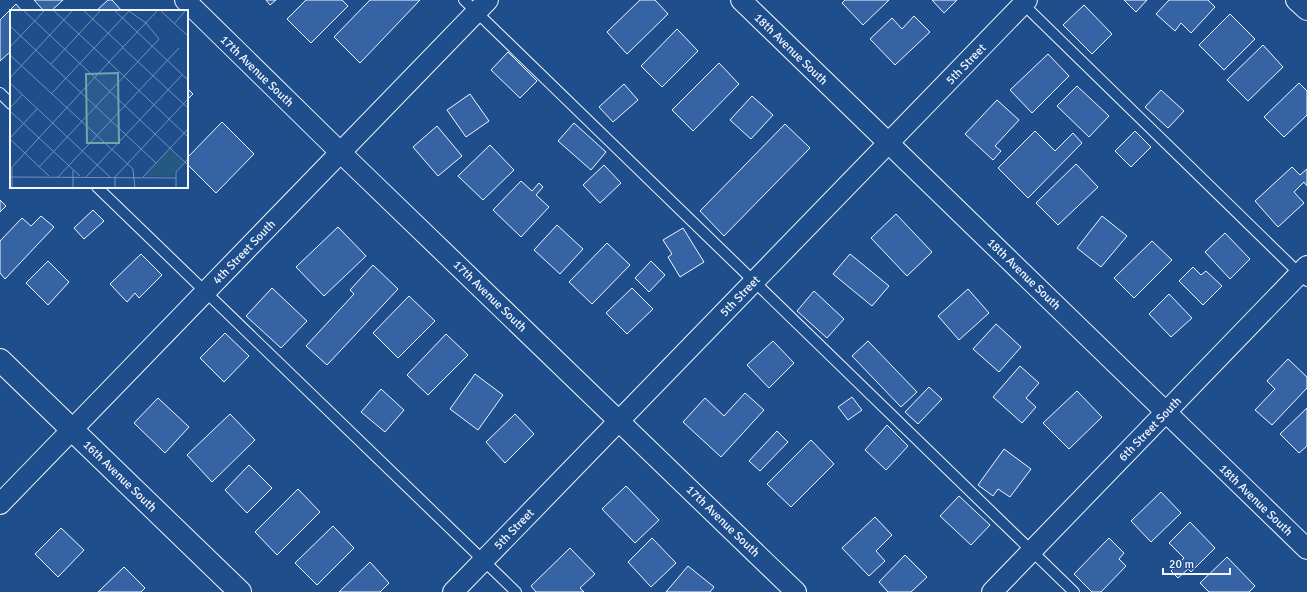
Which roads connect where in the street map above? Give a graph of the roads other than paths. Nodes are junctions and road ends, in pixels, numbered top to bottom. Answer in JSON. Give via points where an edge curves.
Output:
{"nodes":[{"id":1,"x":185,"y":0,"type":"edge"},
{"id":2,"x":741,"y":0,"type":"edge"},
{"id":3,"x":1296,"y":0,"type":"edge"},
{"id":4,"x":1023,"y":2,"type":"edge"},
{"id":5,"x":476,"y":4,"type":"edge"},
{"id":6,"x":1307,"y":10,"type":"edge"},
{"id":7,"x":0,"y":93,"type":"edge"},
{"id":8,"x":10,"y":103,"type":"edge"},
{"id":9,"x":889,"y":144,"type":"junction"},
{"id":10,"x":340,"y":152,"type":"junction"},
{"id":11,"x":98,"y":188,"type":"edge"},
{"id":12,"x":1304,"y":274,"type":"edge"},
{"id":13,"x":754,"y":282,"type":"junction"},
{"id":14,"x":205,"y":291,"type":"junction"},
{"id":15,"x":0,"y":360,"type":"edge"},
{"id":16,"x":1166,"y":412,"type":"junction"},
{"id":17,"x":619,"y":421,"type":"junction"},
{"id":18,"x":72,"y":430,"type":"junction"},
{"id":19,"x":0,"y":504,"type":"edge"},
{"id":20,"x":1307,"y":549,"type":"edge"},
{"id":21,"x":1032,"y":551,"type":"junction"},
{"id":22,"x":483,"y":561,"type":"junction"},
{"id":23,"x":240,"y":592,"type":"edge"},
{"id":24,"x":453,"y":592,"type":"edge"},
{"id":25,"x":516,"y":592,"type":"edge"},
{"id":26,"x":796,"y":592,"type":"edge"},
{"id":27,"x":992,"y":592,"type":"edge"},
{"id":28,"x":1074,"y":592,"type":"edge"}],
"edges":[{"from":1,"to":10,"type":"street","name":"17th Avenue South"},
{"from":2,"to":9,"type":"street","name":"18th Avenue South"},
{"from":3,"to":6,"type":"street"},
{"from":4,"to":9,"type":"street","name":"5th Street"},
{"from":4,"to":12,"type":"lane"},
{"from":5,"to":10,"type":"street","name":"4th Street South"},
{"from":5,"to":13,"type":"lane"},
{"from":7,"to":8,"type":"lane"},
{"from":9,"to":13,"type":"street","name":"5th Street"},
{"from":9,"to":16,"type":"street","name":"18th Avenue South"},
{"from":10,"to":14,"type":"street","name":"4th Street South"},
{"from":10,"to":17,"type":"street","name":"17th Avenue South"},
{"from":11,"to":14,"type":"lane"},
{"from":12,"to":16,"type":"street","name":"6th Street South"},
{"from":13,"to":17,"type":"street","name":"5th Street"},
{"from":13,"to":21,"type":"lane"},
{"from":14,"to":18,"type":"street","name":"4th Street South"},
{"from":14,"to":22,"type":"lane"},
{"from":15,"to":18,"type":"street","name":"16th Avenue South"},
{"from":16,"to":20,"type":"street","name":"18th Avenue South"},
{"from":16,"to":21,"type":"street","name":"6th Street South"},
{"from":17,"to":22,"type":"street","name":"5th Street"},
{"from":17,"to":26,"type":"street","name":"17th Avenue South"},
{"from":18,"to":19,"type":"street","name":"4th Street South"},
{"from":18,"to":23,"type":"street","name":"16th Avenue South"},
{"from":21,"to":27,"type":"street","name":"6th Street South"},
{"from":21,"to":28,"type":"lane"},
{"from":22,"to":24,"type":"street","name":"5th Street"},
{"from":22,"to":25,"type":"lane"}]}
